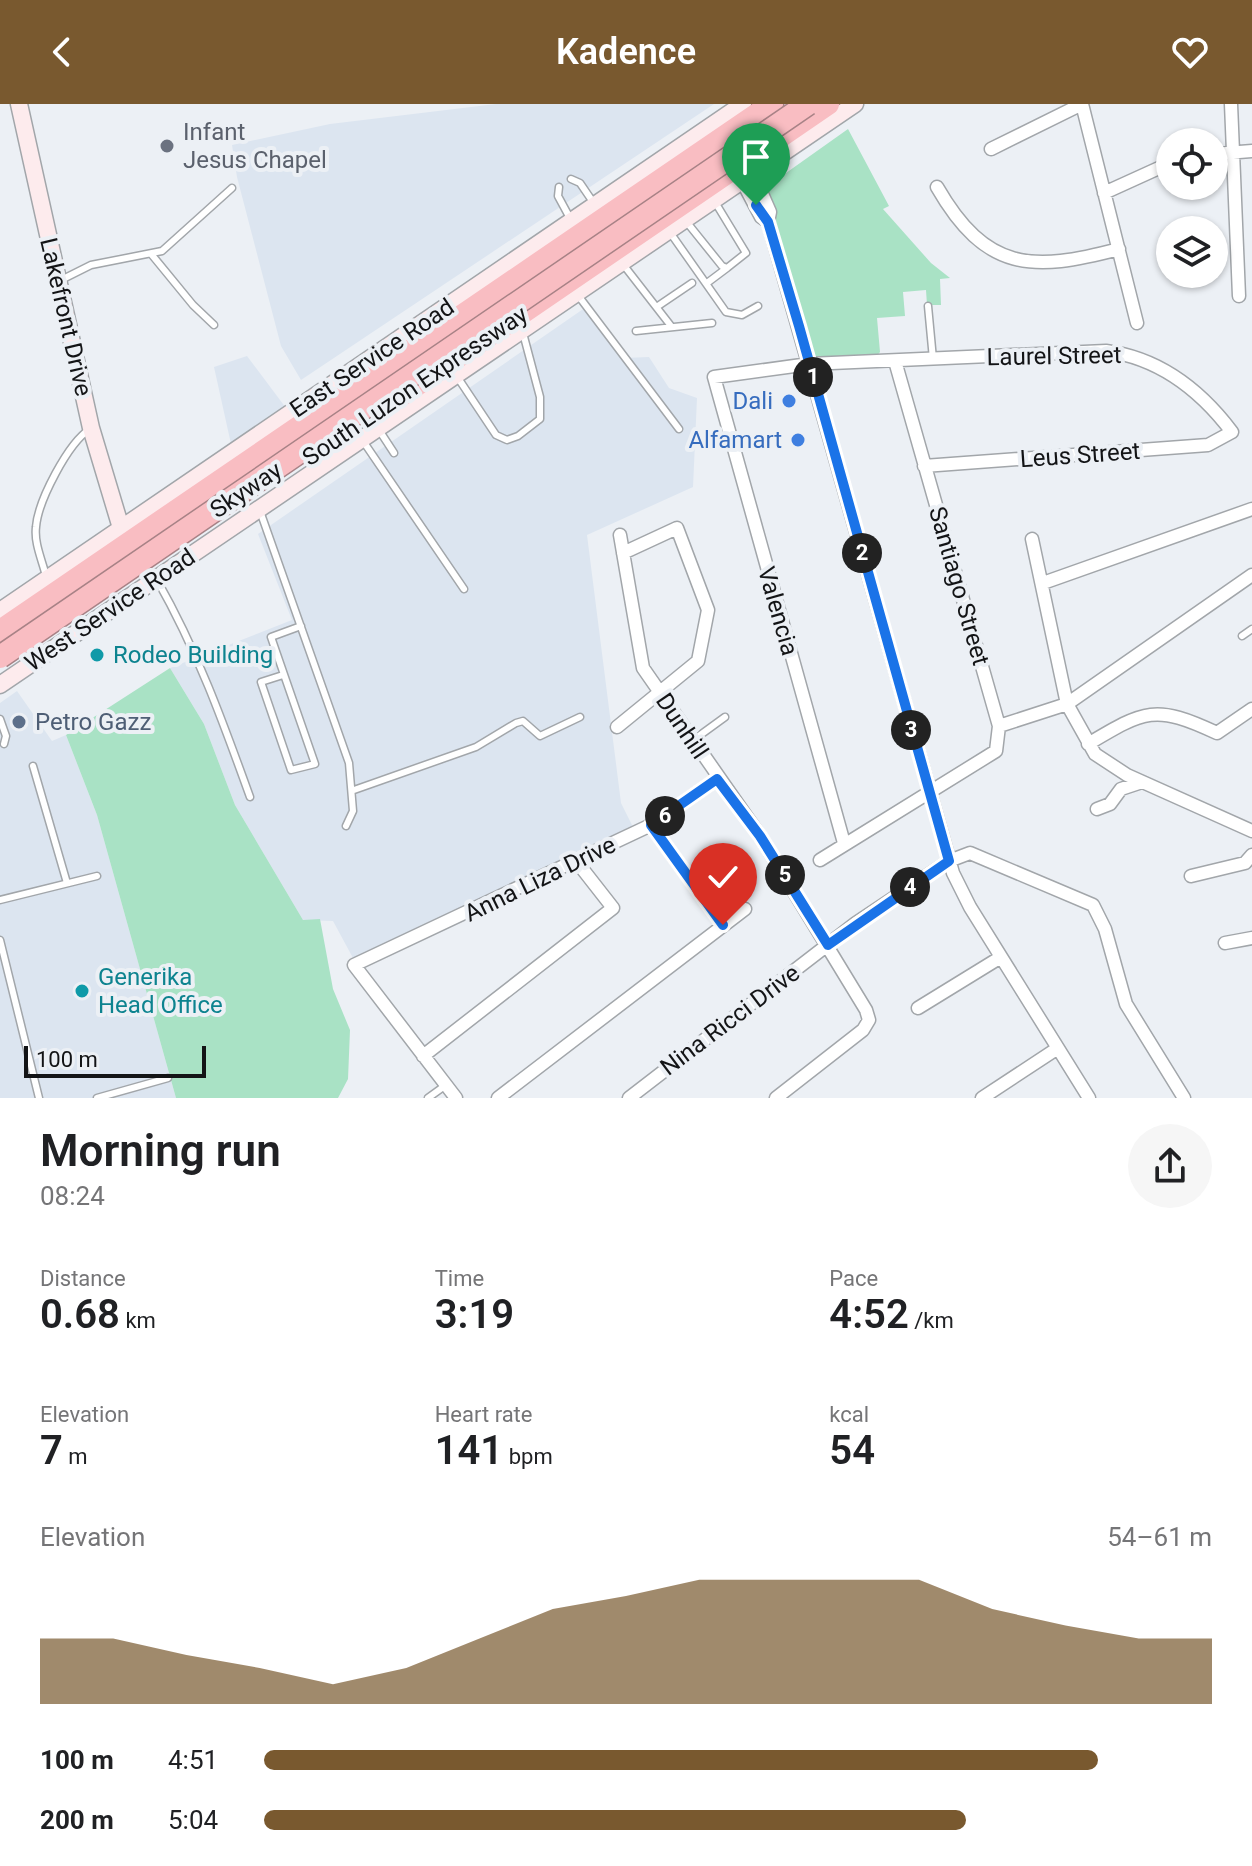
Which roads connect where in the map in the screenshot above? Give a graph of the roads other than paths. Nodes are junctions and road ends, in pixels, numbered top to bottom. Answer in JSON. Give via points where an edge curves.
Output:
{"nodes":[{"id":1,"x":19,"y":104,"type":"edge"},
{"id":2,"x":743,"y":104,"type":"edge"},
{"id":3,"x":772,"y":104,"type":"edge"},
{"id":4,"x":784,"y":104,"type":"edge"},
{"id":5,"x":808,"y":104,"type":"edge"},
{"id":6,"x":828,"y":104,"type":"edge"},
{"id":7,"x":855,"y":104,"type":"edge"},
{"id":8,"x":1082,"y":104,"type":"edge"},
{"id":9,"x":1231,"y":104,"type":"edge"},
{"id":10,"x":991,"y":149,"type":"dead end"},
{"id":11,"x":1252,"y":151,"type":"edge"},
{"id":12,"x":1235,"y":152,"type":"junction"},
{"id":13,"x":1228,"y":153,"type":"edge"},
{"id":14,"x":1156,"y":169,"type":"edge"},
{"id":15,"x":748,"y":177,"type":"junction"},
{"id":16,"x":571,"y":179,"type":"dead end"},
{"id":17,"x":559,"y":187,"type":"dead end"},
{"id":18,"x":937,"y":187,"type":"dead end"},
{"id":19,"x":232,"y":188,"type":"dead end"},
{"id":20,"x":1104,"y":193,"type":"junction"},
{"id":21,"x":714,"y":200,"type":"junction"},
{"id":22,"x":596,"y":206,"type":"junction"},
{"id":23,"x":685,"y":220,"type":"junction"},
{"id":24,"x":572,"y":222,"type":"junction"},
{"id":25,"x":669,"y":231,"type":"junction"},
{"id":26,"x":1119,"y":249,"type":"junction"},
{"id":27,"x":152,"y":255,"type":"junction"},
{"id":28,"x":621,"y":262,"type":"junction"},
{"id":29,"x":727,"y":268,"type":"junction"},
{"id":30,"x":58,"y":282,"type":"junction"},
{"id":31,"x":692,"y":283,"type":"dead end"},
{"id":32,"x":707,"y":283,"type":"junction"},
{"id":33,"x":577,"y":293,"type":"junction"},
{"id":34,"x":1239,"y":296,"type":"dead end"},
{"id":35,"x":658,"y":306,"type":"junction"},
{"id":36,"x":758,"y":306,"type":"dead end"},
{"id":37,"x":928,"y":306,"type":"dead end"},
{"id":38,"x":454,"y":322,"type":"junction"},
{"id":39,"x":712,"y":323,"type":"dead end"},
{"id":40,"x":1137,"y":323,"type":"dead end"},
{"id":41,"x":214,"y":325,"type":"dead end"},
{"id":42,"x":671,"y":326,"type":"junction"},
{"id":43,"x":522,"y":330,"type":"junction"},
{"id":44,"x":636,"y":331,"type":"dead end"},
{"id":45,"x":472,"y":348,"type":"junction"},
{"id":46,"x":933,"y":359,"type":"junction"},
{"id":47,"x":895,"y":361,"type":"junction"},
{"id":48,"x":809,"y":364,"type":"junction"},
{"id":49,"x":456,"y":375,"type":"junction"},
{"id":50,"x":714,"y":377,"type":"joint"},
{"id":51,"x":377,"y":427,"type":"junction"},
{"id":52,"x":91,"y":428,"type":"junction"},
{"id":53,"x":679,"y":429,"type":"dead end"},
{"id":54,"x":1232,"y":432,"type":"joint"},
{"id":55,"x":361,"y":438,"type":"junction"},
{"id":56,"x":394,"y":453,"type":"dead end"},
{"id":57,"x":924,"y":466,"type":"junction"},
{"id":58,"x":259,"y":509,"type":"junction"},
{"id":59,"x":1252,"y":509,"type":"edge"},
{"id":60,"x":121,"y":528,"type":"junction"},
{"id":61,"x":620,"y":535,"type":"dead end"},
{"id":62,"x":1032,"y":539,"type":"dead end"},
{"id":63,"x":623,"y":553,"type":"junction"},
{"id":64,"x":1252,"y":575,"type":"edge"},
{"id":65,"x":47,"y":579,"type":"junction"},
{"id":66,"x":156,"y":579,"type":"junction"},
{"id":67,"x":1043,"y":583,"type":"junction"},
{"id":68,"x":464,"y":589,"type":"dead end"},
{"id":69,"x":0,"y":611,"type":"edge"},
{"id":70,"x":301,"y":626,"type":"junction"},
{"id":71,"x":1252,"y":629,"type":"edge"},
{"id":72,"x":0,"y":631,"type":"edge"},
{"id":73,"x":1242,"y":636,"type":"dead end"},
{"id":74,"x":0,"y":640,"type":"edge"},
{"id":75,"x":0,"y":657,"type":"edge"},
{"id":76,"x":0,"y":668,"type":"edge"},
{"id":77,"x":283,"y":675,"type":"junction"},
{"id":78,"x":0,"y":685,"type":"edge"},
{"id":79,"x":660,"y":693,"type":"junction"},
{"id":80,"x":1067,"y":704,"type":"junction"},
{"id":81,"x":1252,"y":709,"type":"edge"},
{"id":82,"x":580,"y":717,"type":"dead end"},
{"id":83,"x":725,"y":717,"type":"dead end"},
{"id":84,"x":0,"y":719,"type":"edge"},
{"id":85,"x":999,"y":726,"type":"junction"},
{"id":86,"x":617,"y":727,"type":"dead end"},
{"id":87,"x":692,"y":741,"type":"junction"},
{"id":88,"x":4,"y":744,"type":"dead end"},
{"id":89,"x":1088,"y":744,"type":"junction"},
{"id":90,"x":33,"y":766,"type":"dead end"},
{"id":91,"x":717,"y":779,"type":"junction"},
{"id":92,"x":1142,"y":782,"type":"junction"},
{"id":93,"x":354,"y":790,"type":"junction"},
{"id":94,"x":928,"y":791,"type":"junction"},
{"id":95,"x":250,"y":797,"type":"dead end"},
{"id":96,"x":1097,"y":809,"type":"dead end"},
{"id":97,"x":651,"y":825,"type":"junction"},
{"id":98,"x":346,"y":826,"type":"dead end"},
{"id":99,"x":1252,"y":831,"type":"edge"},
{"id":100,"x":844,"y":843,"type":"junction"},
{"id":101,"x":1252,"y":855,"type":"edge"},
{"id":102,"x":820,"y":860,"type":"dead end"},
{"id":103,"x":949,"y":861,"type":"junction"},
{"id":104,"x":577,"y":862,"type":"junction"},
{"id":105,"x":97,"y":876,"type":"dead end"},
{"id":106,"x":1191,"y":876,"type":"dead end"},
{"id":107,"x":67,"y":883,"type":"junction"},
{"id":108,"x":0,"y":900,"type":"edge"},
{"id":109,"x":745,"y":909,"type":"dead end"},
{"id":110,"x":723,"y":925,"type":"junction"},
{"id":111,"x":1252,"y":938,"type":"edge"},
{"id":112,"x":0,"y":940,"type":"edge"},
{"id":113,"x":1225,"y":943,"type":"dead end"},
{"id":114,"x":828,"y":945,"type":"junction"},
{"id":115,"x":1001,"y":957,"type":"junction"},
{"id":116,"x":918,"y":1008,"type":"dead end"},
{"id":117,"x":1058,"y":1048,"type":"junction"},
{"id":118,"x":423,"y":1056,"type":"junction"},
{"id":119,"x":168,"y":1078,"type":"dead end"},
{"id":120,"x":446,"y":1085,"type":"junction"},
{"id":121,"x":39,"y":1098,"type":"edge"},
{"id":122,"x":97,"y":1098,"type":"edge"},
{"id":123,"x":428,"y":1098,"type":"edge"},
{"id":124,"x":456,"y":1098,"type":"edge"},
{"id":125,"x":498,"y":1098,"type":"edge"},
{"id":126,"x":629,"y":1098,"type":"edge"},
{"id":127,"x":776,"y":1098,"type":"edge"},
{"id":128,"x":982,"y":1098,"type":"edge"},
{"id":129,"x":1089,"y":1098,"type":"edge"},
{"id":130,"x":1184,"y":1098,"type":"edge"}],
"edges":[{"from":1,"to":30,"type":"main road","name":"Lakefront Drive"},
{"from":2,"to":22,"type":"main road","name":"East Service Road"},
{"from":3,"to":38,"type":"highway","name":"South Luzon Expressway"},
{"from":4,"to":74,"type":"highway","name":"Skyway"},
{"from":5,"to":75,"type":"highway","name":"Skyway","bridge":true},
{"from":6,"to":45,"type":"highway","name":"South Luzon Expressway"},
{"from":7,"to":15,"type":"main road","name":"West Service Road"},
{"from":8,"to":10,"type":"street"},
{"from":8,"to":20,"type":"street"},
{"from":9,"to":12,"type":"street"},
{"from":11,"to":12,"type":"street"},
{"from":12,"to":13,"type":"street"},
{"from":12,"to":34,"type":"street"},
{"from":14,"to":20,"type":"street"},
{"from":15,"to":21,"type":"main road","name":"West Service Road"},
{"from":15,"to":48,"type":"street","via":[[761,217],[768,222]]},
{"from":16,"to":22,"type":"lane"},
{"from":17,"to":24,"type":"lane","via":[[558,196]]},
{"from":18,"to":26,"type":"street","via":[[960,223],[997,254],[1064,264]]},
{"from":19,"to":27,"type":"lane","via":[[170,246]]},
{"from":20,"to":26,"type":"street"},
{"from":21,"to":23,"type":"main road","name":"West Service Road"},
{"from":21,"to":29,"type":"lane","via":[[746,253]]},
{"from":22,"to":24,"type":"main road","name":"East Service Road"},
{"from":23,"to":25,"type":"main road","name":"West Service Road"},
{"from":23,"to":29,"type":"lane"},
{"from":24,"to":60,"type":"main road","name":"East Service Road"},
{"from":25,"to":28,"type":"main road","name":"West Service Road"},
{"from":25,"to":32,"type":"lane"},
{"from":26,"to":40,"type":"street"},
{"from":27,"to":30,"type":"lane","via":[[91,265]]},
{"from":27,"to":41,"type":"lane"},
{"from":28,"to":33,"type":"main road","name":"West Service Road"},
{"from":28,"to":35,"type":"lane"},
{"from":29,"to":32,"type":"lane"},
{"from":30,"to":52,"type":"main road","name":"Lakefront Drive"},
{"from":31,"to":35,"type":"lane"},
{"from":32,"to":36,"type":"lane","via":[[734,316]]},
{"from":33,"to":43,"type":"main road","name":"West Service Road"},
{"from":33,"to":53,"type":"lane"},
{"from":35,"to":42,"type":"lane"},
{"from":37,"to":46,"type":"lane"},
{"from":38,"to":45,"type":"lane"},
{"from":38,"to":72,"type":"highway","name":"South Luzon Expressway"},
{"from":39,"to":42,"type":"lane"},
{"from":42,"to":44,"type":"lane"},
{"from":43,"to":49,"type":"main road","name":"West Service Road"},
{"from":43,"to":49,"type":"lane","via":[[540,397],[540,419],[518,436],[507,440],[496,435]]},
{"from":45,"to":76,"type":"highway","name":"South Luzon Expressway"},
{"from":46,"to":47,"type":"street","name":"Laurel Street"},
{"from":46,"to":54,"type":"street","name":"Laurel Street","via":[[1106,351],[1134,355],[1209,402]]},
{"from":47,"to":48,"type":"street","name":"Laurel Street"},
{"from":47,"to":57,"type":"street","name":"Santiago Street"},
{"from":48,"to":50,"type":"street","name":"Laurel Street"},
{"from":48,"to":94,"type":"street"},
{"from":49,"to":51,"type":"main road","name":"West Service Road"},
{"from":50,"to":100,"type":"street","name":"Valencia"},
{"from":51,"to":55,"type":"main road","name":"West Service Road"},
{"from":51,"to":56,"type":"lane"},
{"from":52,"to":60,"type":"main road","name":"Lakefront Drive"},
{"from":52,"to":65,"type":"lane","via":[[68,449],[37,520]]},
{"from":54,"to":57,"type":"street","name":"Leus Street","via":[[1208,445]]},
{"from":55,"to":58,"type":"main road","name":"West Service Road"},
{"from":55,"to":68,"type":"lane"},
{"from":57,"to":85,"type":"street","name":"Santiago Street"},
{"from":58,"to":66,"type":"main road","name":"West Service Road"},
{"from":58,"to":70,"type":"lane"},
{"from":59,"to":67,"type":"street"},
{"from":60,"to":65,"type":"main road","name":"East Service Road"},
{"from":61,"to":63,"type":"street","name":"Dunhill"},
{"from":62,"to":67,"type":"street"},
{"from":63,"to":79,"type":"street","name":"Dunhill","via":[[643,668]]},
{"from":63,"to":79,"type":"street","via":[[677,528],[706,602],[698,661]]},
{"from":64,"to":80,"type":"street"},
{"from":65,"to":69,"type":"main road","name":"East Service Road"},
{"from":66,"to":78,"type":"main road","name":"West Service Road"},
{"from":66,"to":95,"type":"lane","via":[[206,675]]},
{"from":67,"to":80,"type":"street"},
{"from":70,"to":77,"type":"lane","via":[[271,637]]},
{"from":70,"to":93,"type":"lane"},
{"from":71,"to":73,"type":"lane"},
{"from":77,"to":77,"type":"lane","via":[[315,764],[291,770],[261,682]]},
{"from":79,"to":86,"type":"street"},
{"from":79,"to":87,"type":"street","name":"Dunhill"},
{"from":80,"to":85,"type":"street"},
{"from":80,"to":89,"type":"street"},
{"from":81,"to":89,"type":"street","via":[[1217,733],[1178,715],[1153,712]]},
{"from":82,"to":93,"type":"lane","via":[[540,736],[523,721],[516,723],[476,747]]},
{"from":83,"to":87,"type":"lane"},
{"from":84,"to":88,"type":"lane"},
{"from":85,"to":94,"type":"street","via":[[996,751]]},
{"from":87,"to":91,"type":"street","name":"Dunhill"},
{"from":89,"to":92,"type":"street","via":[[1095,754]]},
{"from":90,"to":107,"type":"lane"},
{"from":91,"to":97,"type":"street","name":"Anna Liza Drive"},
{"from":91,"to":114,"type":"street","name":"Dunhill","via":[[760,836]]},
{"from":92,"to":96,"type":"street","via":[[1121,789],[1110,804]]},
{"from":92,"to":99,"type":"street"},
{"from":93,"to":98,"type":"lane"},
{"from":94,"to":100,"type":"street"},
{"from":94,"to":103,"type":"street"},
{"from":97,"to":104,"type":"street","name":"Anna Liza Drive"},
{"from":97,"to":110,"type":"street"},
{"from":100,"to":102,"type":"street"},
{"from":101,"to":106,"type":"street","via":[[1245,863]]},
{"from":103,"to":114,"type":"street","name":"Nina Ricci Drive"},
{"from":103,"to":115,"type":"street"},
{"from":103,"to":130,"type":"street","via":[[961,854],[979,854],[1091,903],[1105,929],[1126,1004]]},
{"from":104,"to":118,"type":"street","via":[[613,908]]},
{"from":104,"to":118,"type":"street","name":"Anna Liza Drive","via":[[354,965]]},
{"from":105,"to":107,"type":"lane"},
{"from":107,"to":108,"type":"lane"},
{"from":109,"to":110,"type":"street"},
{"from":110,"to":125,"type":"street"},
{"from":111,"to":113,"type":"street"},
{"from":112,"to":121,"type":"lane"},
{"from":114,"to":126,"type":"street","name":"Nina Ricci Drive"},
{"from":114,"to":127,"type":"street","name":"Dunhill","via":[[869,1020]]},
{"from":115,"to":116,"type":"street"},
{"from":115,"to":117,"type":"street"},
{"from":117,"to":128,"type":"street"},
{"from":117,"to":129,"type":"street"},
{"from":118,"to":120,"type":"street"},
{"from":119,"to":122,"type":"lane"},
{"from":120,"to":123,"type":"lane"},
{"from":120,"to":124,"type":"street"}]}
